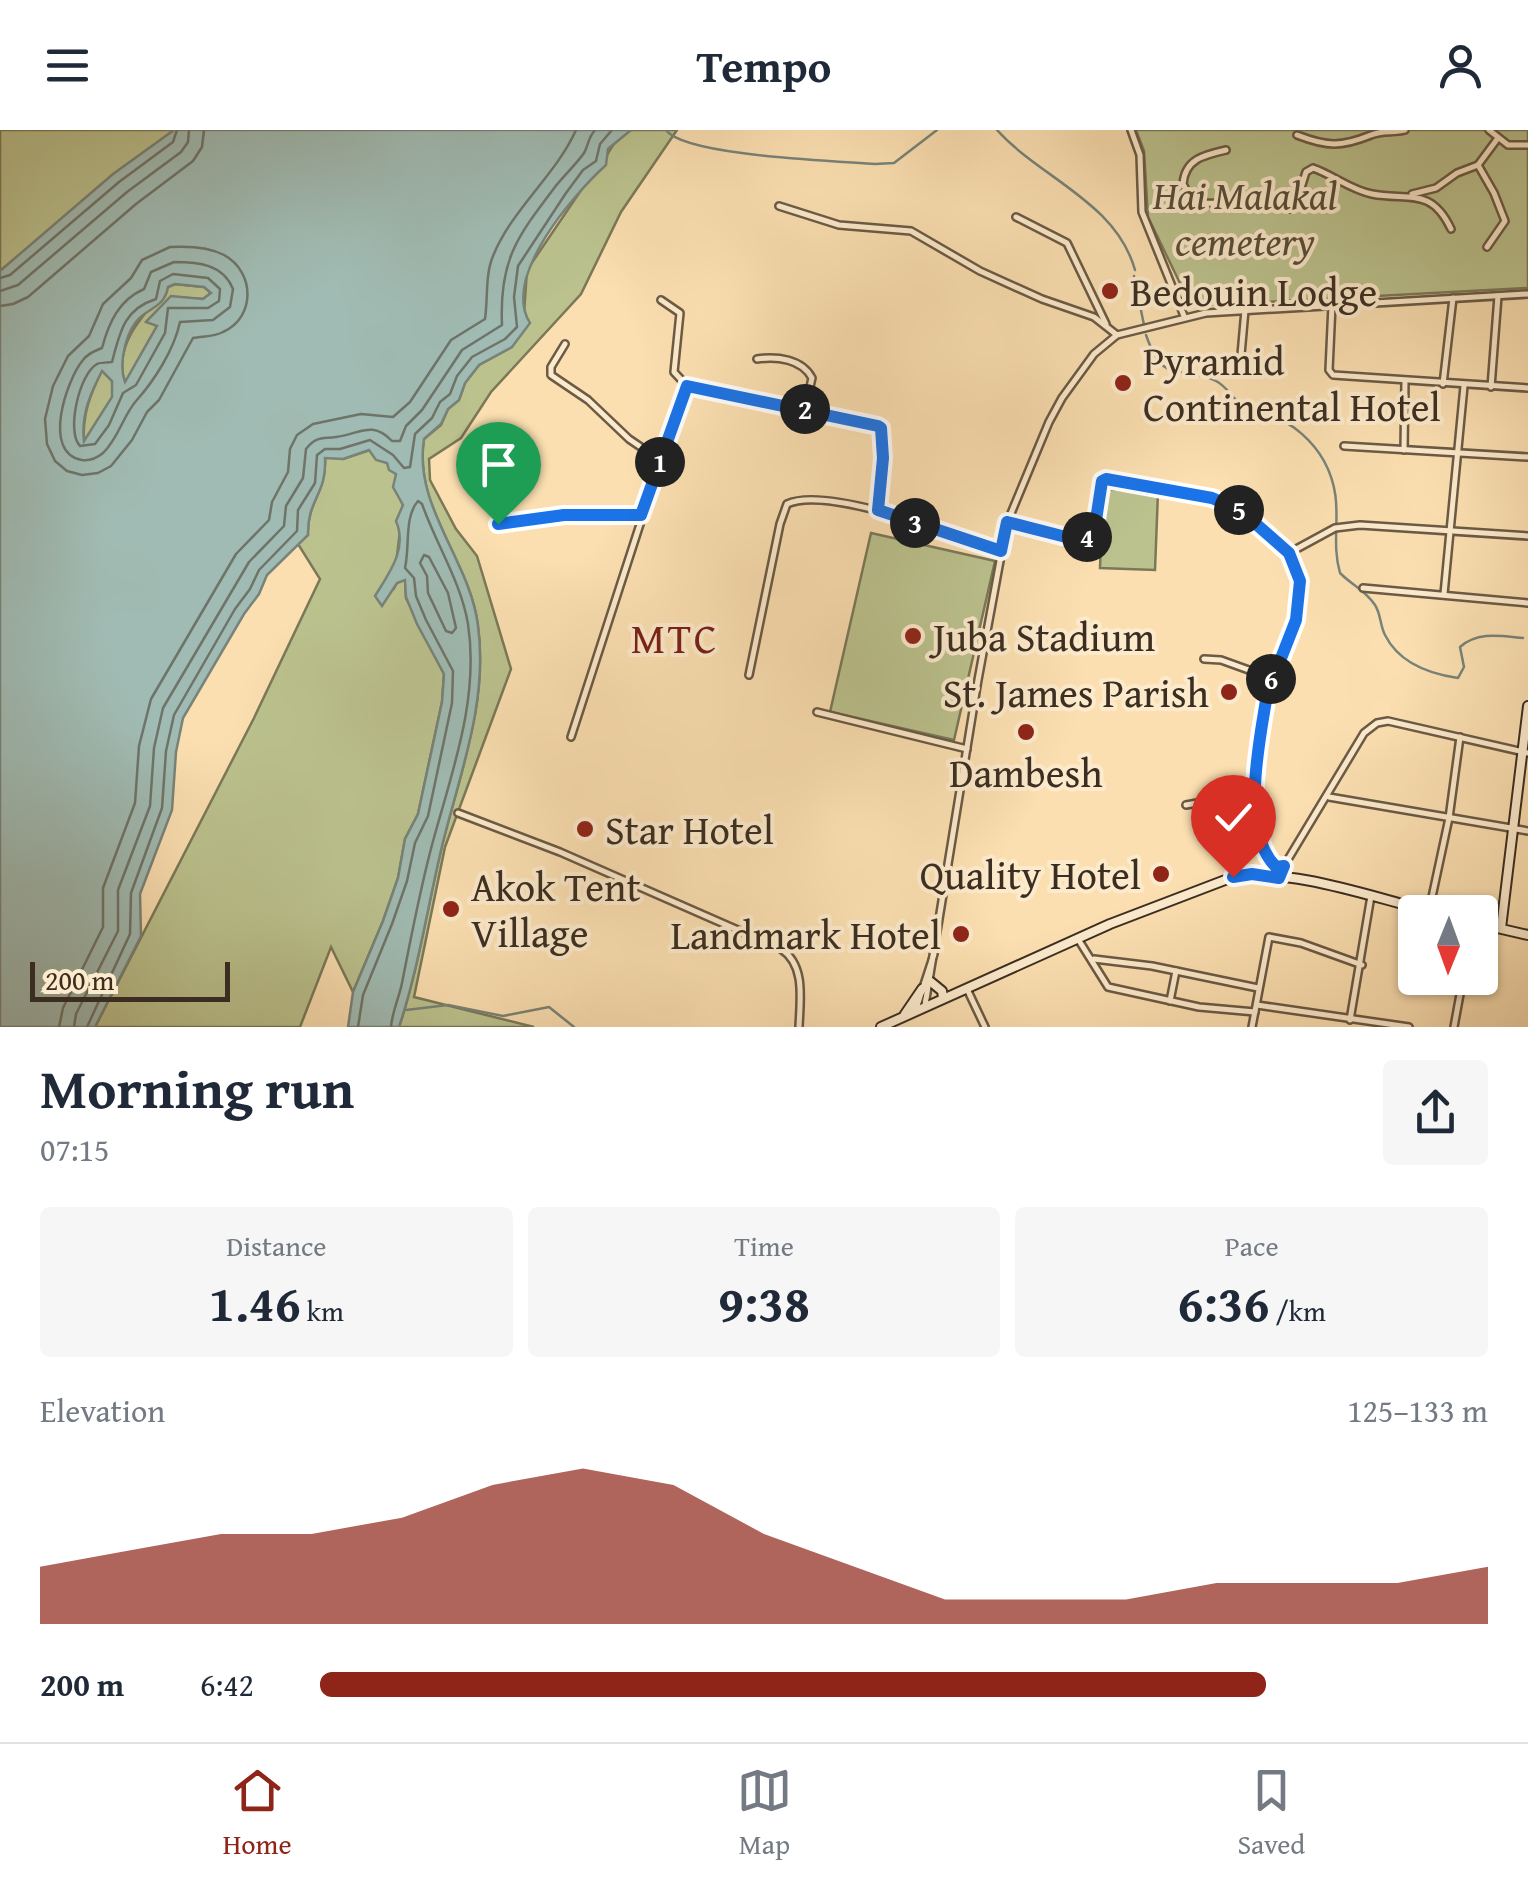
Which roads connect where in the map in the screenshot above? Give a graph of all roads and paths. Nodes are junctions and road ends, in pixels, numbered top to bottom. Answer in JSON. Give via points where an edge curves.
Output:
{"nodes":[{"id":1,"x":1131,"y":130,"type":"edge"},
{"id":2,"x":1405,"y":130,"type":"edge"},
{"id":3,"x":1489,"y":130,"type":"edge"},
{"id":4,"x":1297,"y":135,"type":"dead end"},
{"id":5,"x":1498,"y":138,"type":"junction"},
{"id":6,"x":1528,"y":145,"type":"edge"},
{"id":7,"x":1226,"y":150,"type":"dead end"},
{"id":8,"x":1478,"y":165,"type":"junction"},
{"id":9,"x":1412,"y":194,"type":"junction"},
{"id":10,"x":780,"y":206,"type":"dead end"},
{"id":11,"x":1016,"y":217,"type":"dead end"},
{"id":12,"x":1451,"y":229,"type":"dead end"},
{"id":13,"x":1488,"y":247,"type":"dead end"},
{"id":14,"x":1528,"y":294,"type":"edge"},
{"id":15,"x":1498,"y":296,"type":"junction"},
{"id":16,"x":1454,"y":298,"type":"junction"},
{"id":17,"x":660,"y":300,"type":"dead end"},
{"id":18,"x":1332,"y":305,"type":"junction"},
{"id":19,"x":1245,"y":310,"type":"junction"},
{"id":20,"x":1184,"y":316,"type":"junction"},
{"id":21,"x":1107,"y":327,"type":"junction"},
{"id":22,"x":1117,"y":335,"type":"junction"},
{"id":23,"x":564,"y":344,"type":"dead end"},
{"id":24,"x":756,"y":359,"type":"dead end"},
{"id":25,"x":1240,"y":366,"type":"dead end"},
{"id":26,"x":1405,"y":380,"type":"junction"},
{"id":27,"x":1442,"y":384,"type":"junction"},
{"id":28,"x":687,"y":386,"type":"junction"},
{"id":29,"x":1464,"y":386,"type":"junction"},
{"id":30,"x":1491,"y":387,"type":"junction"},
{"id":31,"x":1528,"y":388,"type":"edge"},
{"id":32,"x":805,"y":409,"type":"junction"},
{"id":33,"x":1344,"y":446,"type":"dead end"},
{"id":34,"x":1404,"y":450,"type":"junction"},
{"id":35,"x":1459,"y":452,"type":"junction"},
{"id":36,"x":1528,"y":457,"type":"edge"},
{"id":37,"x":660,"y":460,"type":"junction"},
{"id":38,"x":878,"y":510,"type":"junction"},
{"id":39,"x":644,"y":512,"type":"junction"},
{"id":40,"x":1007,"y":522,"type":"junction"},
{"id":41,"x":498,"y":524,"type":"dead end"},
{"id":42,"x":1450,"y":532,"type":"junction"},
{"id":43,"x":1528,"y":536,"type":"edge"},
{"id":44,"x":1001,"y":551,"type":"junction"},
{"id":45,"x":1289,"y":553,"type":"junction"},
{"id":46,"x":1362,"y":588,"type":"dead end"},
{"id":47,"x":1444,"y":594,"type":"junction"},
{"id":48,"x":1528,"y":603,"type":"edge"},
{"id":49,"x":1204,"y":659,"type":"dead end"},
{"id":50,"x":749,"y":674,"type":"dead end"},
{"id":51,"x":1271,"y":678,"type":"junction"},
{"id":52,"x":1528,"y":706,"type":"edge"},
{"id":53,"x":817,"y":712,"type":"dead end"},
{"id":54,"x":571,"y":737,"type":"dead end"},
{"id":55,"x":1460,"y":737,"type":"junction"},
{"id":56,"x":967,"y":749,"type":"junction"},
{"id":57,"x":1525,"y":753,"type":"edge"},
{"id":58,"x":1253,"y":794,"type":"junction"},
{"id":59,"x":1327,"y":796,"type":"junction"},
{"id":60,"x":1186,"y":805,"type":"dead end"},
{"id":61,"x":458,"y":813,"type":"dead end"},
{"id":62,"x":1449,"y":818,"type":"junction"},
{"id":63,"x":1512,"y":829,"type":"junction"},
{"id":64,"x":1528,"y":831,"type":"edge"},
{"id":65,"x":1284,"y":866,"type":"junction"},
{"id":66,"x":1279,"y":878,"type":"junction"},
{"id":67,"x":1434,"y":895,"type":"edge"},
{"id":68,"x":1371,"y":896,"type":"junction"},
{"id":69,"x":1398,"y":903,"type":"edge"},
{"id":70,"x":1498,"y":927,"type":"edge"},
{"id":71,"x":1501,"y":928,"type":"junction"},
{"id":72,"x":1528,"y":935,"type":"edge"},
{"id":73,"x":1078,"y":939,"type":"junction"},
{"id":74,"x":935,"y":951,"type":"junction"},
{"id":75,"x":1094,"y":959,"type":"junction"},
{"id":76,"x":1362,"y":965,"type":"junction"},
{"id":77,"x":1176,"y":972,"type":"junction"},
{"id":78,"x":932,"y":982,"type":"junction"},
{"id":79,"x":966,"y":988,"type":"junction"},
{"id":80,"x":1258,"y":988,"type":"junction"},
{"id":81,"x":922,"y":989,"type":"junction"},
{"id":82,"x":1459,"y":995,"type":"edge"},
{"id":83,"x":943,"y":997,"type":"junction"},
{"id":84,"x":1170,"y":1000,"type":"junction"},
{"id":85,"x":921,"y":1007,"type":"junction"},
{"id":86,"x":1256,"y":1008,"type":"junction"},
{"id":87,"x":1350,"y":1020,"type":"junction"},
{"id":88,"x":900,"y":1021,"type":"edge"},
{"id":89,"x":799,"y":1027,"type":"edge"},
{"id":90,"x":881,"y":1027,"type":"edge"},
{"id":91,"x":985,"y":1027,"type":"edge"},
{"id":92,"x":1252,"y":1027,"type":"edge"},
{"id":93,"x":1409,"y":1027,"type":"edge"},
{"id":94,"x":1454,"y":1027,"type":"edge"}],
"edges":[{"from":1,"to":20,"type":"street","via":[[1140,155],[1142,212]]},
{"from":2,"to":4,"type":"street","via":[[1339,145]]},
{"from":3,"to":5,"type":"street"},
{"from":5,"to":6,"type":"street","via":[[1508,146]]},
{"from":5,"to":8,"type":"street"},
{"from":7,"to":9,"type":"street","via":[[1189,164],[1183,184],[1197,203],[1266,200],[1291,209],[1313,168],[1372,194]]},
{"from":8,"to":9,"type":"street"},
{"from":8,"to":13,"type":"street","via":[[1506,221]]},
{"from":9,"to":12,"type":"street","via":[[1444,213]]},
{"from":10,"to":21,"type":"street","via":[[839,225],[912,231],[980,271]]},
{"from":11,"to":21,"type":"street","via":[[1067,243]]},
{"from":14,"to":15,"type":"street"},
{"from":15,"to":16,"type":"street"},
{"from":15,"to":30,"type":"street"},
{"from":16,"to":18,"type":"street"},
{"from":16,"to":27,"type":"street"},
{"from":17,"to":28,"type":"street","via":[[681,316],[674,372]]},
{"from":18,"to":19,"type":"street"},
{"from":18,"to":26,"type":"street","via":[[1330,374]]},
{"from":19,"to":20,"type":"street"},
{"from":19,"to":25,"type":"street"},
{"from":20,"to":22,"type":"street"},
{"from":21,"to":22,"type":"street"},
{"from":22,"to":40,"type":"street","via":[[1062,398]]},
{"from":23,"to":37,"type":"street","via":[[551,376]]},
{"from":24,"to":32,"type":"street","via":[[783,359],[806,369],[812,378]]},
{"from":26,"to":27,"type":"street"},
{"from":26,"to":34,"type":"street"},
{"from":27,"to":29,"type":"street"},
{"from":28,"to":32,"type":"street"},
{"from":28,"to":37,"type":"street"},
{"from":29,"to":30,"type":"street"},
{"from":29,"to":35,"type":"street"},
{"from":30,"to":31,"type":"street"},
{"from":32,"to":38,"type":"street","via":[[881,428]]},
{"from":33,"to":34,"type":"street"},
{"from":34,"to":35,"type":"street"},
{"from":35,"to":36,"type":"street"},
{"from":35,"to":42,"type":"street"},
{"from":37,"to":39,"type":"street"},
{"from":38,"to":44,"type":"street"},
{"from":38,"to":50,"type":"street","via":[[796,500],[784,508]]},
{"from":39,"to":41,"type":"street"},
{"from":39,"to":54,"type":"street"},
{"from":40,"to":44,"type":"street"},
{"from":40,"to":45,"type":"street","via":[[1088,537],[1106,479],[1212,498],[1240,510]]},
{"from":42,"to":43,"type":"street"},
{"from":42,"to":45,"type":"street","via":[[1344,526]]},
{"from":42,"to":47,"type":"street"},
{"from":44,"to":56,"type":"street"},
{"from":45,"to":51,"type":"street","via":[[1300,581],[1296,620]]},
{"from":46,"to":47,"type":"street"},
{"from":47,"to":48,"type":"street"},
{"from":49,"to":51,"type":"street"},
{"from":51,"to":58,"type":"street"},
{"from":52,"to":57,"type":"street"},
{"from":53,"to":56,"type":"street"},
{"from":55,"to":57,"type":"street"},
{"from":55,"to":59,"type":"street","via":[[1377,723],[1366,730]]},
{"from":55,"to":62,"type":"street"},
{"from":56,"to":74,"type":"street"},
{"from":57,"to":63,"type":"street"},
{"from":58,"to":60,"type":"street"},
{"from":58,"to":65,"type":"street","via":[[1270,860]]},
{"from":59,"to":62,"type":"street"},
{"from":59,"to":65,"type":"street"},
{"from":61,"to":89,"type":"street","via":[[781,948],[798,970]]},
{"from":62,"to":63,"type":"street"},
{"from":62,"to":67,"type":"street"},
{"from":63,"to":64,"type":"street"},
{"from":63,"to":71,"type":"street"},
{"from":65,"to":66,"type":"street"},
{"from":66,"to":68,"type":"street"},
{"from":66,"to":73,"type":"street","via":[[1233,877]]},
{"from":68,"to":69,"type":"street"},
{"from":68,"to":76,"type":"street"},
{"from":70,"to":71,"type":"street"},
{"from":71,"to":72,"type":"street"},
{"from":73,"to":75,"type":"street"},
{"from":73,"to":79,"type":"street"},
{"from":74,"to":78,"type":"street"},
{"from":74,"to":81,"type":"street"},
{"from":75,"to":77,"type":"street"},
{"from":75,"to":84,"type":"street","via":[[1107,987]]},
{"from":76,"to":80,"type":"street","via":[[1269,937]]},
{"from":76,"to":87,"type":"street"},
{"from":77,"to":80,"type":"street"},
{"from":77,"to":84,"type":"street"},
{"from":78,"to":83,"type":"street"},
{"from":78,"to":85,"type":"street"},
{"from":79,"to":83,"type":"street"},
{"from":79,"to":91,"type":"street"},
{"from":80,"to":86,"type":"street"},
{"from":81,"to":85,"type":"street"},
{"from":81,"to":88,"type":"street"},
{"from":82,"to":94,"type":"street"},
{"from":83,"to":85,"type":"street"},
{"from":84,"to":86,"type":"street"},
{"from":85,"to":88,"type":"street"},
{"from":86,"to":87,"type":"street"},
{"from":86,"to":92,"type":"street"},
{"from":87,"to":93,"type":"street"},
{"from":88,"to":90,"type":"street"}]}
